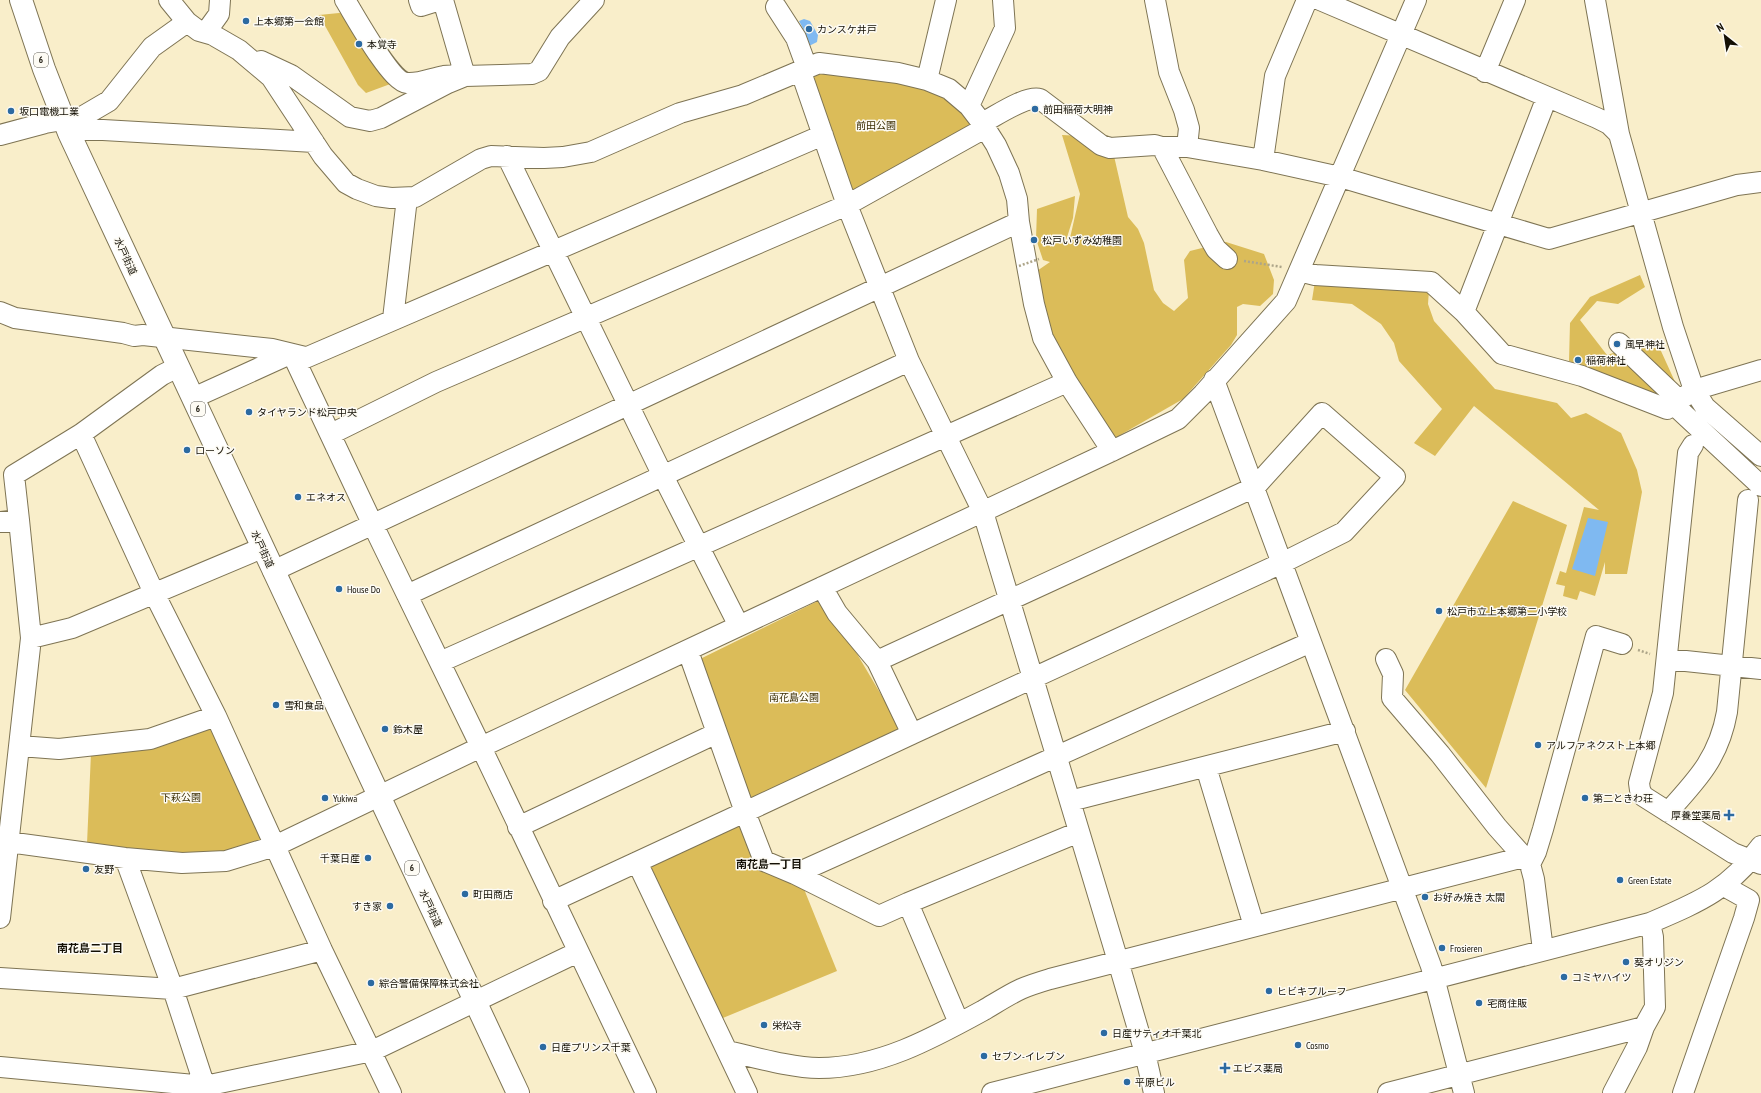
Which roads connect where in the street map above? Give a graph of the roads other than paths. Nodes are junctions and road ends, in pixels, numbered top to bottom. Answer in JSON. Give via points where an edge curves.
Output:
{"nodes":[{"id":1,"x":21,"y":0,"type":"edge"},
{"id":2,"x":169,"y":0,"type":"edge"},
{"id":3,"x":220,"y":0,"type":"edge"},
{"id":4,"x":345,"y":0,"type":"edge"},
{"id":5,"x":419,"y":0,"type":"edge"},
{"id":6,"x":440,"y":0,"type":"edge"},
{"id":7,"x":443,"y":0,"type":"edge"},
{"id":8,"x":594,"y":0,"type":"edge"},
{"id":9,"x":946,"y":0,"type":"edge"},
{"id":10,"x":1003,"y":0,"type":"edge"},
{"id":11,"x":1155,"y":0,"type":"edge"},
{"id":12,"x":1307,"y":0,"type":"edge"},
{"id":13,"x":1320,"y":0,"type":"edge"},
{"id":14,"x":1416,"y":0,"type":"edge"},
{"id":15,"x":1515,"y":0,"type":"edge"},
{"id":16,"x":1595,"y":0,"type":"edge"},
{"id":17,"x":776,"y":7,"type":"dead end"},
{"id":18,"x":187,"y":22,"type":"junction"},
{"id":19,"x":206,"y":32,"type":"junction"},
{"id":20,"x":1401,"y":34,"type":"junction"},
{"id":21,"x":239,"y":50,"type":"junction"},
{"id":22,"x":804,"y":70,"type":"junction"},
{"id":23,"x":1485,"y":72,"type":"junction"},
{"id":24,"x":466,"y":76,"type":"junction"},
{"id":25,"x":927,"y":80,"type":"junction"},
{"id":26,"x":1548,"y":97,"type":"junction"},
{"id":27,"x":969,"y":106,"type":"junction"},
{"id":28,"x":984,"y":125,"type":"junction"},
{"id":29,"x":66,"y":126,"type":"junction"},
{"id":30,"x":1619,"y":134,"type":"junction"},
{"id":31,"x":0,"y":135,"type":"edge"},
{"id":32,"x":823,"y":135,"type":"junction"},
{"id":33,"x":314,"y":142,"type":"junction"},
{"id":34,"x":1162,"y":147,"type":"junction"},
{"id":35,"x":1187,"y":148,"type":"junction"},
{"id":36,"x":507,"y":156,"type":"junction"},
{"id":37,"x":1263,"y":160,"type":"junction"},
{"id":38,"x":1340,"y":177,"type":"junction"},
{"id":39,"x":1761,"y":182,"type":"edge"},
{"id":40,"x":407,"y":198,"type":"junction"},
{"id":41,"x":847,"y":204,"type":"junction"},
{"id":42,"x":1642,"y":212,"type":"junction"},
{"id":43,"x":1019,"y":222,"type":"junction"},
{"id":44,"x":1498,"y":225,"type":"junction"},
{"id":45,"x":553,"y":251,"type":"junction"},
{"id":46,"x":1227,"y":259,"type":"road end"},
{"id":47,"x":1300,"y":271,"type":"junction"},
{"id":48,"x":880,"y":287,"type":"junction"},
{"id":49,"x":0,"y":312,"type":"edge"},
{"id":50,"x":1464,"y":312,"type":"junction"},
{"id":51,"x":586,"y":317,"type":"junction"},
{"id":52,"x":393,"y":319,"type":"junction"},
{"id":53,"x":165,"y":338,"type":"junction"},
{"id":54,"x":1619,"y":343,"type":"dead end"},
{"id":55,"x":298,"y":356,"type":"junction"},
{"id":56,"x":909,"y":361,"type":"junction"},
{"id":57,"x":178,"y":367,"type":"junction"},
{"id":58,"x":1761,"y":370,"type":"edge"},
{"id":59,"x":1214,"y":380,"type":"junction"},
{"id":60,"x":1067,"y":382,"type":"junction"},
{"id":61,"x":193,"y":398,"type":"junction"},
{"id":62,"x":1682,"y":398,"type":"junction"},
{"id":63,"x":630,"y":404,"type":"junction"},
{"id":64,"x":81,"y":434,"type":"junction"},
{"id":65,"x":331,"y":434,"type":"junction"},
{"id":66,"x":947,"y":435,"type":"junction"},
{"id":67,"x":1693,"y":445,"type":"dead end"},
{"id":68,"x":1112,"y":451,"type":"junction"},
{"id":69,"x":1761,"y":456,"type":"edge"},
{"id":70,"x":663,"y":476,"type":"junction"},
{"id":71,"x":1255,"y":487,"type":"junction"},
{"id":72,"x":1755,"y":493,"type":"edge"},
{"id":73,"x":983,"y":512,"type":"junction"},
{"id":74,"x":10,"y":521,"type":"edge"},
{"id":75,"x":372,"y":523,"type":"junction"},
{"id":76,"x":699,"y":546,"type":"junction"},
{"id":77,"x":262,"y":548,"type":"junction"},
{"id":78,"x":1282,"y":563,"type":"junction"},
{"id":79,"x":273,"y":571,"type":"junction"},
{"id":80,"x":822,"y":587,"type":"junction"},
{"id":81,"x":154,"y":593,"type":"junction"},
{"id":82,"x":406,"y":595,"type":"junction"},
{"id":83,"x":1009,"y":600,"type":"junction"},
{"id":84,"x":739,"y":626,"type":"junction"},
{"id":85,"x":31,"y":638,"type":"junction"},
{"id":86,"x":1311,"y":642,"type":"junction"},
{"id":87,"x":1622,"y":644,"type":"dead end"},
{"id":88,"x":688,"y":651,"type":"junction"},
{"id":89,"x":1386,"y":659,"type":"dead end"},
{"id":90,"x":1667,"y":659,"type":"junction"},
{"id":91,"x":877,"y":661,"type":"junction"},
{"id":92,"x":440,"y":662,"type":"junction"},
{"id":93,"x":1731,"y":667,"type":"junction"},
{"id":94,"x":1761,"y":669,"type":"edge"},
{"id":95,"x":1034,"y":678,"type":"junction"},
{"id":96,"x":216,"y":716,"type":"junction"},
{"id":97,"x":1345,"y":731,"type":"junction"},
{"id":98,"x":717,"y":733,"type":"junction"},
{"id":99,"x":912,"y":734,"type":"junction"},
{"id":100,"x":20,"y":746,"type":"junction"},
{"id":101,"x":481,"y":747,"type":"junction"},
{"id":102,"x":1057,"y":757,"type":"junction"},
{"id":103,"x":1206,"y":767,"type":"junction"},
{"id":104,"x":378,"y":796,"type":"junction"},
{"id":105,"x":1070,"y":801,"type":"junction"},
{"id":106,"x":745,"y":812,"type":"junction"},
{"id":107,"x":1668,"y":812,"type":"junction"},
{"id":108,"x":518,"y":827,"type":"junction"},
{"id":109,"x":1079,"y":832,"type":"junction"},
{"id":110,"x":5,"y":842,"type":"edge"},
{"id":111,"x":275,"y":846,"type":"junction"},
{"id":112,"x":1757,"y":857,"type":"edge"},
{"id":113,"x":125,"y":858,"type":"junction"},
{"id":114,"x":1527,"y":860,"type":"junction"},
{"id":115,"x":637,"y":862,"type":"junction"},
{"id":116,"x":795,"y":874,"type":"junction"},
{"id":117,"x":1724,"y":886,"type":"junction"},
{"id":118,"x":1403,"y":888,"type":"junction"},
{"id":119,"x":554,"y":901,"type":"junction"},
{"id":120,"x":908,"y":903,"type":"junction"},
{"id":121,"x":0,"y":918,"type":"edge"},
{"id":122,"x":1650,"y":923,"type":"junction"},
{"id":123,"x":1254,"y":926,"type":"junction"},
{"id":124,"x":322,"y":950,"type":"junction"},
{"id":125,"x":1543,"y":950,"type":"junction"},
{"id":126,"x":578,"y":952,"type":"junction"},
{"id":127,"x":1118,"y":961,"type":"junction"},
{"id":128,"x":0,"y":978,"type":"edge"},
{"id":129,"x":1434,"y":979,"type":"junction"},
{"id":130,"x":173,"y":989,"type":"junction"},
{"id":131,"x":474,"y":1002,"type":"junction"},
{"id":132,"x":960,"y":1023,"type":"junction"},
{"id":133,"x":1644,"y":1027,"type":"junction"},
{"id":134,"x":372,"y":1051,"type":"junction"},
{"id":135,"x":727,"y":1051,"type":"junction"},
{"id":136,"x":1145,"y":1053,"type":"junction"},
{"id":137,"x":0,"y":1067,"type":"edge"},
{"id":138,"x":1461,"y":1084,"type":"edge"},
{"id":139,"x":206,"y":1090,"type":"edge"},
{"id":140,"x":391,"y":1093,"type":"edge"},
{"id":141,"x":518,"y":1093,"type":"edge"},
{"id":142,"x":646,"y":1093,"type":"edge"},
{"id":143,"x":746,"y":1093,"type":"edge"},
{"id":144,"x":992,"y":1093,"type":"edge"},
{"id":145,"x":1154,"y":1093,"type":"edge"},
{"id":146,"x":1388,"y":1093,"type":"edge"},
{"id":147,"x":1613,"y":1093,"type":"edge"},
{"id":148,"x":1683,"y":1093,"type":"edge"}],
"edges":[{"from":1,"to":29,"type":"highway","name":"水戸街道","number":"6"},
{"from":2,"to":18,"type":"street"},
{"from":3,"to":19,"type":"street","via":[[219,14]]},
{"from":4,"to":24,"type":"street","via":[[396,77],[406,83],[429,81],[444,76]]},
{"from":5,"to":6,"type":"street","via":[[421,6]]},
{"from":7,"to":24,"type":"street"},
{"from":8,"to":24,"type":"street","via":[[560,37],[539,71],[532,74]]},
{"from":9,"to":25,"type":"street"},
{"from":10,"to":27,"type":"street","via":[[1005,28]]},
{"from":11,"to":35,"type":"street","via":[[1170,72],[1189,128]]},
{"from":12,"to":37,"type":"street","via":[[1274,76]]},
{"from":13,"to":20,"type":"street"},
{"from":14,"to":20,"type":"street"},
{"from":15,"to":23,"type":"street"},
{"from":16,"to":30,"type":"street"},
{"from":17,"to":22,"type":"street","via":[[796,38]]},
{"from":18,"to":19,"type":"street","via":[[198,31]]},
{"from":18,"to":29,"type":"street","via":[[152,48],[109,101],[80,118],[71,120]]},
{"from":19,"to":21,"type":"street"},
{"from":20,"to":23,"type":"street"},
{"from":20,"to":38,"type":"street"},
{"from":21,"to":24,"type":"street","via":[[291,76],[350,117],[359,120],[381,118]]},
{"from":21,"to":33,"type":"street","via":[[271,77]]},
{"from":22,"to":25,"type":"street","via":[[819,63],[898,73]]},
{"from":22,"to":32,"type":"street"},
{"from":22,"to":36,"type":"street","via":[[743,94],[680,113],[591,152],[544,158]]},
{"from":23,"to":26,"type":"street"},
{"from":25,"to":27,"type":"street","via":[[949,89]]},
{"from":26,"to":30,"type":"street","via":[[1609,124]]},
{"from":26,"to":44,"type":"street"},
{"from":27,"to":28,"type":"street"},
{"from":28,"to":34,"type":"street","via":[[1015,106],[1036,98],[1101,145],[1110,148],[1155,145]]},
{"from":28,"to":41,"type":"street"},
{"from":28,"to":43,"type":"street","via":[[1009,173],[1017,199]]},
{"from":29,"to":31,"type":"street"},
{"from":29,"to":33,"type":"street","via":[[85,130]]},
{"from":29,"to":53,"type":"highway","name":"水戸街道","number":"6"},
{"from":30,"to":42,"type":"street"},
{"from":32,"to":41,"type":"street"},
{"from":32,"to":45,"type":"street"},
{"from":33,"to":40,"type":"street","via":[[346,183],[376,196]]},
{"from":34,"to":35,"type":"street"},
{"from":34,"to":46,"type":"street","via":[[1216,249]]},
{"from":35,"to":37,"type":"street"},
{"from":36,"to":40,"type":"street","via":[[481,159],[427,191]]},
{"from":36,"to":45,"type":"street"},
{"from":37,"to":38,"type":"street"},
{"from":38,"to":44,"type":"street"},
{"from":38,"to":47,"type":"street"},
{"from":39,"to":42,"type":"street","via":[[1737,185]]},
{"from":40,"to":52,"type":"street"},
{"from":41,"to":48,"type":"street"},
{"from":41,"to":51,"type":"street"},
{"from":42,"to":44,"type":"street","via":[[1549,239]]},
{"from":42,"to":62,"type":"street","via":[[1673,327]]},
{"from":43,"to":48,"type":"street"},
{"from":43,"to":60,"type":"street","via":[[1043,338]]},
{"from":44,"to":50,"type":"street"},
{"from":45,"to":51,"type":"street"},
{"from":45,"to":52,"type":"street"},
{"from":47,"to":50,"type":"street","via":[[1315,275],[1431,282]]},
{"from":47,"to":59,"type":"street","via":[[1286,301]]},
{"from":48,"to":56,"type":"street"},
{"from":48,"to":63,"type":"street"},
{"from":49,"to":53,"type":"street","via":[[15,318],[134,336]]},
{"from":50,"to":62,"type":"street","via":[[1502,354],[1582,376],[1667,409]]},
{"from":51,"to":63,"type":"street"},
{"from":51,"to":65,"type":"street","via":[[436,382]]},
{"from":52,"to":55,"type":"street"},
{"from":53,"to":55,"type":"street","via":[[272,350]]},
{"from":53,"to":57,"type":"highway","name":"水戸街道","number":"6"},
{"from":54,"to":62,"type":"street"},
{"from":55,"to":61,"type":"street"},
{"from":55,"to":65,"type":"street","via":[[296,362]]},
{"from":56,"to":66,"type":"street"},
{"from":56,"to":70,"type":"street"},
{"from":57,"to":61,"type":"highway","name":"水戸街道","number":"6"},
{"from":57,"to":64,"type":"street","via":[[162,375]]},
{"from":58,"to":62,"type":"street"},
{"from":59,"to":68,"type":"street","via":[[1178,419]]},
{"from":59,"to":71,"type":"street"},
{"from":60,"to":66,"type":"street"},
{"from":60,"to":68,"type":"street"},
{"from":61,"to":77,"type":"highway","name":"水戸街道","number":"6"},
{"from":62,"to":69,"type":"street","via":[[1705,407]]},
{"from":62,"to":72,"type":"street"},
{"from":63,"to":70,"type":"street"},
{"from":63,"to":75,"type":"street"},
{"from":64,"to":74,"type":"street","via":[[14,475]]},
{"from":64,"to":81,"type":"street"},
{"from":65,"to":75,"type":"street"},
{"from":66,"to":73,"type":"street"},
{"from":66,"to":76,"type":"street"},
{"from":67,"to":90,"type":"street","via":[[1688,453]]},
{"from":68,"to":73,"type":"street"},
{"from":70,"to":76,"type":"street"},
{"from":70,"to":82,"type":"street"},
{"from":71,"to":78,"type":"street"},
{"from":71,"to":78,"type":"street","via":[[1322,413],[1395,477],[1344,532]]},
{"from":71,"to":83,"type":"street"},
{"from":72,"to":93,"type":"street"},
{"from":73,"to":80,"type":"street"},
{"from":73,"to":83,"type":"street"},
{"from":74,"to":85,"type":"street"},
{"from":75,"to":79,"type":"street"},
{"from":75,"to":82,"type":"street"},
{"from":76,"to":84,"type":"street"},
{"from":76,"to":92,"type":"street"},
{"from":77,"to":79,"type":"highway","name":"水戸街道","number":"6"},
{"from":77,"to":81,"type":"street"},
{"from":78,"to":86,"type":"street"},
{"from":78,"to":95,"type":"street"},
{"from":79,"to":104,"type":"highway","name":"水戸街道","number":"6"},
{"from":80,"to":84,"type":"street"},
{"from":80,"to":91,"type":"street","via":[[837,613]]},
{"from":81,"to":85,"type":"street","via":[[72,628]]},
{"from":81,"to":96,"type":"street"},
{"from":82,"to":92,"type":"street"},
{"from":83,"to":91,"type":"street"},
{"from":83,"to":95,"type":"street"},
{"from":84,"to":88,"type":"street"},
{"from":85,"to":100,"type":"street"},
{"from":86,"to":97,"type":"street"},
{"from":86,"to":102,"type":"street"},
{"from":87,"to":114,"type":"street","via":[[1596,636],[1536,852]]},
{"from":88,"to":98,"type":"street"},
{"from":88,"to":101,"type":"street"},
{"from":89,"to":114,"type":"street","via":[[1392,674],[1392,698]]},
{"from":90,"to":93,"type":"street"},
{"from":90,"to":107,"type":"street","via":[[1663,693],[1639,783],[1643,796]]},
{"from":91,"to":99,"type":"street"},
{"from":92,"to":101,"type":"street"},
{"from":93,"to":94,"type":"street"},
{"from":93,"to":107,"type":"street","via":[[1727,712],[1720,742],[1698,780]]},
{"from":95,"to":99,"type":"street"},
{"from":95,"to":102,"type":"street"},
{"from":96,"to":100,"type":"street","via":[[150,739],[59,749]]},
{"from":96,"to":111,"type":"street"},
{"from":97,"to":103,"type":"street"},
{"from":97,"to":118,"type":"street"},
{"from":98,"to":106,"type":"street"},
{"from":98,"to":108,"type":"street"},
{"from":99,"to":106,"type":"street"},
{"from":100,"to":110,"type":"street"},
{"from":101,"to":104,"type":"street"},
{"from":101,"to":108,"type":"street"},
{"from":102,"to":105,"type":"street"},
{"from":102,"to":116,"type":"street"},
{"from":103,"to":105,"type":"street"},
{"from":103,"to":123,"type":"street"},
{"from":104,"to":111,"type":"street"},
{"from":104,"to":131,"type":"highway","name":"水戸街道","number":"6"},
{"from":105,"to":109,"type":"street"},
{"from":106,"to":115,"type":"street"},
{"from":106,"to":116,"type":"street","via":[[764,861]]},
{"from":107,"to":112,"type":"street","via":[[1733,853]]},
{"from":108,"to":119,"type":"street"},
{"from":109,"to":120,"type":"street"},
{"from":109,"to":127,"type":"street"},
{"from":110,"to":113,"type":"street"},
{"from":110,"to":121,"type":"street"},
{"from":111,"to":113,"type":"street","via":[[226,861],[182,863]]},
{"from":111,"to":124,"type":"street"},
{"from":112,"to":117,"type":"street"},
{"from":113,"to":130,"type":"street"},
{"from":114,"to":118,"type":"street"},
{"from":114,"to":125,"type":"street","via":[[1534,879]]},
{"from":115,"to":119,"type":"street"},
{"from":115,"to":135,"type":"street"},
{"from":116,"to":120,"type":"street","via":[[879,916]]},
{"from":117,"to":122,"type":"street","via":[[1697,903]]},
{"from":117,"to":148,"type":"street","via":[[1749,900]]},
{"from":118,"to":123,"type":"street"},
{"from":118,"to":129,"type":"street"},
{"from":119,"to":126,"type":"street"},
{"from":120,"to":132,"type":"street"},
{"from":122,"to":125,"type":"street"},
{"from":122,"to":133,"type":"street","via":[[1653,937],[1655,1007]]},
{"from":123,"to":127,"type":"street"},
{"from":124,"to":130,"type":"street"},
{"from":124,"to":134,"type":"street"},
{"from":125,"to":129,"type":"street"},
{"from":126,"to":131,"type":"street"},
{"from":126,"to":142,"type":"street"},
{"from":127,"to":132,"type":"street","via":[[1023,988]]},
{"from":127,"to":136,"type":"street"},
{"from":128,"to":130,"type":"street"},
{"from":129,"to":136,"type":"street"},
{"from":129,"to":138,"type":"street"},
{"from":130,"to":139,"type":"street"},
{"from":131,"to":134,"type":"street"},
{"from":131,"to":141,"type":"highway","name":"水戸街道","number":"6"},
{"from":132,"to":135,"type":"street","via":[[909,1049],[854,1065],[819,1068]]},
{"from":133,"to":138,"type":"street"},
{"from":133,"to":147,"type":"street","via":[[1637,1047]]},
{"from":134,"to":139,"type":"street"},
{"from":134,"to":140,"type":"street"},
{"from":135,"to":143,"type":"street"},
{"from":136,"to":144,"type":"street"},
{"from":136,"to":145,"type":"street"},
{"from":137,"to":139,"type":"street"},
{"from":138,"to":146,"type":"street"}]}
